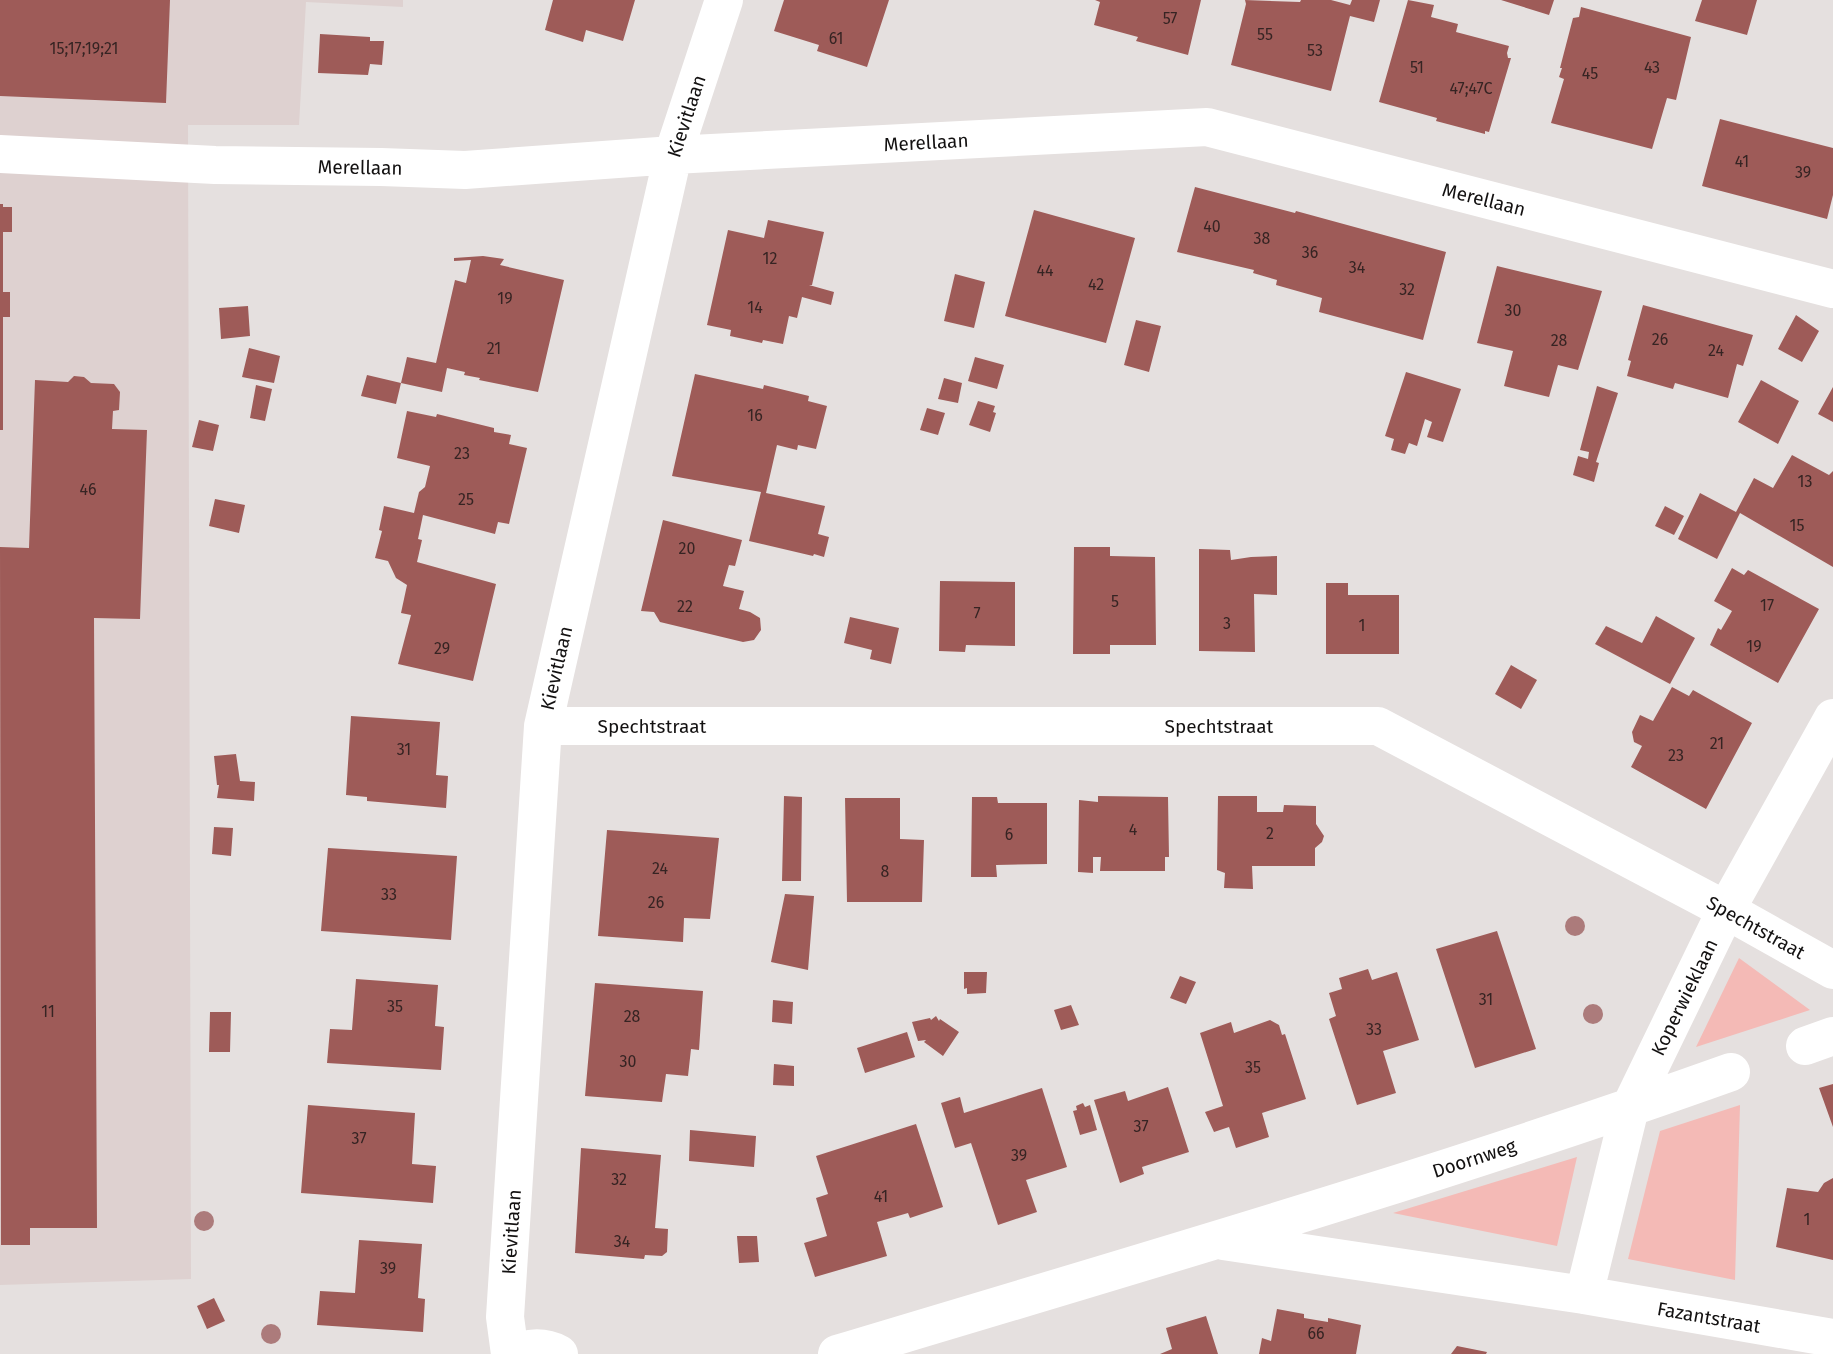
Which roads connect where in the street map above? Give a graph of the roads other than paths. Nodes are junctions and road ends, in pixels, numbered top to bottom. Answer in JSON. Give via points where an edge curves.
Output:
{"nodes":[{"id":1,"x":724,"y":0,"type":"edge"},
{"id":2,"x":0,"y":154,"type":"edge"},
{"id":3,"x":673,"y":155,"type":"junction"},
{"id":4,"x":1833,"y":289,"type":"edge"},
{"id":5,"x":1833,"y":718,"type":"edge"},
{"id":6,"x":543,"y":726,"type":"junction"},
{"id":7,"x":1726,"y":910,"type":"junction"},
{"id":8,"x":1833,"y":970,"type":"edge"},
{"id":9,"x":1731,"y":1072,"type":"dead end"},
{"id":10,"x":1630,"y":1108,"type":"junction"},
{"id":11,"x":1216,"y":1240,"type":"junction"},
{"id":12,"x":1584,"y":1295,"type":"junction"},
{"id":13,"x":1833,"y":1338,"type":"edge"},
{"id":14,"x":510,"y":1354,"type":"edge"},
{"id":15,"x":559,"y":1354,"type":"edge"},
{"id":16,"x":837,"y":1354,"type":"edge"}],
"edges":[{"from":1,"to":3,"type":"street","name":"Kievitlaan"},
{"from":2,"to":3,"type":"street","name":"Merellaan","via":[[215,165],[465,170]]},
{"from":3,"to":4,"type":"street","name":"Merellaan","via":[[1207,127]]},
{"from":3,"to":6,"type":"street","name":"Kievitlaan"},
{"from":5,"to":7,"type":"street","name":"Koperwieklaan"},
{"from":6,"to":7,"type":"street","name":"Spechtstraat","via":[[1378,726]]},
{"from":6,"to":14,"type":"street","name":"Kievitlaan","via":[[505,1317]]},
{"from":7,"to":8,"type":"street","name":"Spechtstraat"},
{"from":7,"to":10,"type":"street","name":"Koperwieklaan"},
{"from":9,"to":10,"type":"street","name":"Doornweg"},
{"from":10,"to":11,"type":"street","name":"Doornweg"},
{"from":10,"to":12,"type":"street","name":"Koperwieklaan"},
{"from":11,"to":12,"type":"street","name":"Doornweg"},
{"from":11,"to":16,"type":"street","name":"Doornweg"},
{"from":12,"to":13,"type":"street","name":"Fazantstraat"},
{"from":14,"to":15,"type":"street","via":[[528,1348]]}]}
